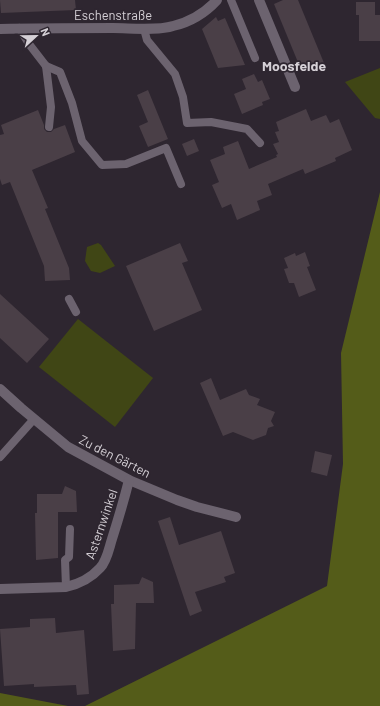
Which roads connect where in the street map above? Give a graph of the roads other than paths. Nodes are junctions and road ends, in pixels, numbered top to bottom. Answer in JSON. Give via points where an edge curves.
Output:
{"nodes":[{"id":1,"x":217,"y":0,"type":"edge"},
{"id":2,"x":231,"y":0,"type":"edge"},
{"id":3,"x":260,"y":0,"type":"edge"},
{"id":4,"x":19,"y":28,"type":"junction"},
{"id":5,"x":0,"y":29,"type":"edge"},
{"id":6,"x":144,"y":29,"type":"junction"},
{"id":7,"x":255,"y":58,"type":"dead end"},
{"id":8,"x":46,"y":66,"type":"junction"},
{"id":9,"x":295,"y":87,"type":"dead end"},
{"id":10,"x":49,"y":127,"type":"dead end"},
{"id":11,"x":260,"y":143,"type":"dead end"},
{"id":12,"x":181,"y":184,"type":"dead end"},
{"id":13,"x":69,"y":299,"type":"dead end"},
{"id":14,"x":76,"y":312,"type":"dead end"},
{"id":15,"x":0,"y":389,"type":"edge"},
{"id":16,"x":34,"y":419,"type":"junction"},
{"id":17,"x":0,"y":457,"type":"edge"},
{"id":18,"x":129,"y":480,"type":"junction"},
{"id":19,"x":236,"y":517,"type":"dead end"},
{"id":20,"x":70,"y":529,"type":"dead end"},
{"id":21,"x":66,"y":587,"type":"junction"},
{"id":22,"x":0,"y":589,"type":"edge"}],
"edges":[{"from":1,"to":6,"type":"street","name":"Eschenstraße","via":[[188,21],[172,27]]},
{"from":2,"to":7,"type":"lane"},
{"from":3,"to":9,"type":"street"},
{"from":4,"to":5,"type":"street","name":"Eschenstraße"},
{"from":4,"to":6,"type":"street","name":"Eschenstraße"},
{"from":4,"to":8,"type":"lane"},
{"from":6,"to":11,"type":"lane","via":[[148,40],[175,74],[183,97],[187,122],[212,122],[247,129]]},
{"from":8,"to":10,"type":"lane","via":[[51,107]]},
{"from":8,"to":12,"type":"lane","via":[[60,72],[72,102],[82,141],[102,165],[126,164],[166,148]]},
{"from":13,"to":14,"type":"lane"},
{"from":15,"to":16,"type":"street","name":"Zu den Gärten"},
{"from":16,"to":17,"type":"lane"},
{"from":16,"to":18,"type":"street","name":"Zu den Gärten","via":[[68,447]]},
{"from":18,"to":19,"type":"street","name":"Zu den Gärten","via":[[197,507]]},
{"from":18,"to":21,"type":"street","name":"Asternwinkel","via":[[101,567],[84,581]]},
{"from":20,"to":21,"type":"lane","via":[[69,556],[64,560]]},
{"from":21,"to":22,"type":"street","name":"Asternwinkel"}]}
